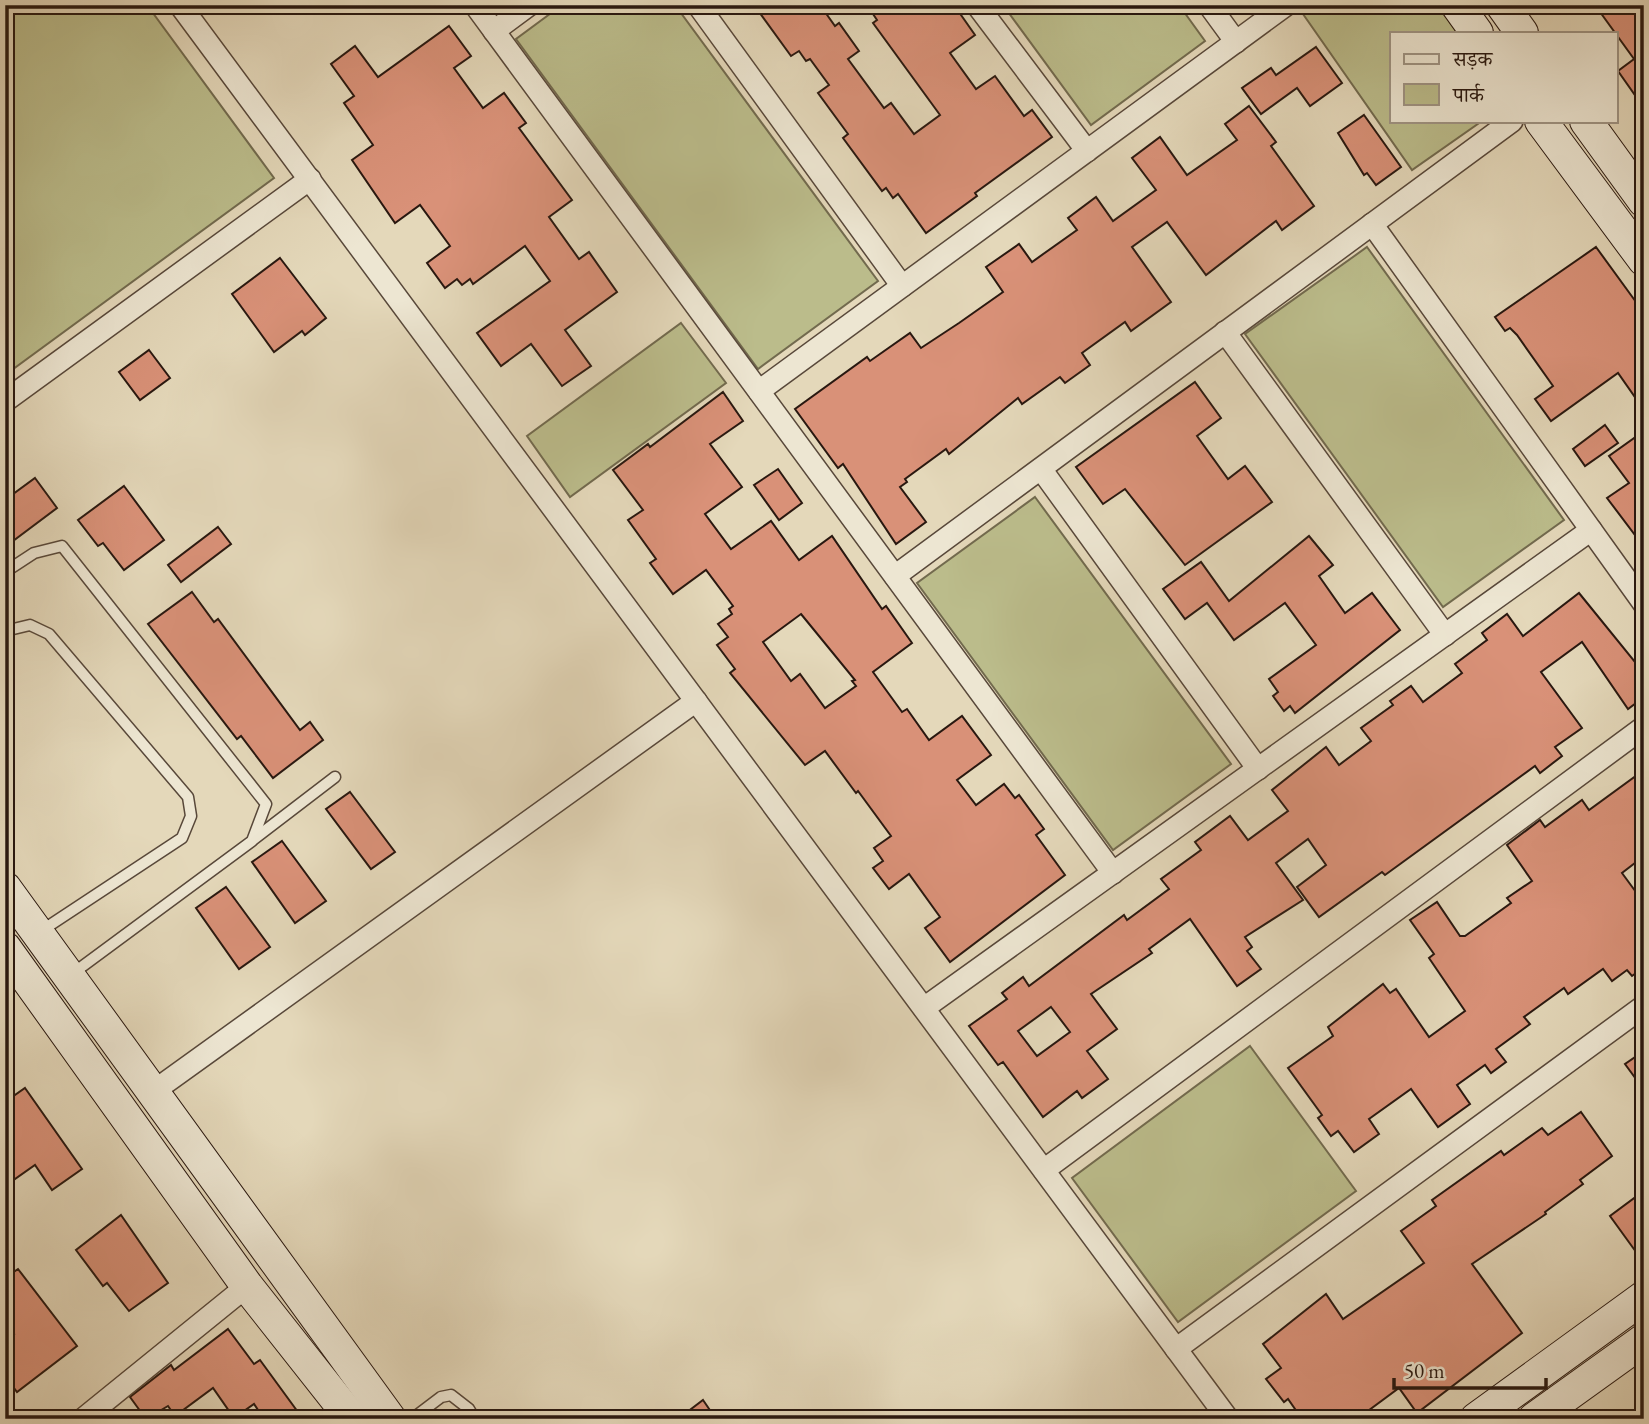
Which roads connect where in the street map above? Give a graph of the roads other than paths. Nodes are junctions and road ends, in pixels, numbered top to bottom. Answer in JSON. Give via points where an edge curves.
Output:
{"nodes":[{"id":1,"x":475,"y":5,"type":"edge"},
{"id":2,"x":529,"y":5,"type":"edge"},
{"id":3,"x":698,"y":5,"type":"edge"},
{"id":4,"x":977,"y":5,"type":"edge"},
{"id":5,"x":1209,"y":5,"type":"edge"},
{"id":6,"x":1286,"y":5,"type":"edge"},
{"id":7,"x":1457,"y":5,"type":"edge"},
{"id":8,"x":1502,"y":5,"type":"edge"},
{"id":9,"x":184,"y":7,"type":"edge"},
{"id":10,"x":494,"y":31,"type":"junction"},
{"id":11,"x":1476,"y":32,"type":"edge"},
{"id":12,"x":1521,"y":32,"type":"edge"},
{"id":13,"x":1236,"y":42,"type":"junction"},
{"id":14,"x":1511,"y":122,"type":"edge"},
{"id":15,"x":1542,"y":122,"type":"edge"},
{"id":16,"x":1587,"y":122,"type":"edge"},
{"id":17,"x":1087,"y":151,"type":"junction"},
{"id":18,"x":310,"y":179,"type":"junction"},
{"id":19,"x":1644,"y":201,"type":"edge"},
{"id":20,"x":1372,"y":224,"type":"junction"},
{"id":21,"x":1644,"y":260,"type":"edge"},
{"id":22,"x":902,"y":286,"type":"junction"},
{"id":23,"x":1225,"y":332,"type":"junction"},
{"id":24,"x":759,"y":391,"type":"junction"},
{"id":25,"x":5,"y":401,"type":"edge"},
{"id":26,"x":1041,"y":469,"type":"junction"},
{"id":27,"x":1591,"y":530,"type":"junction"},
{"id":28,"x":5,"y":572,"type":"edge"},
{"id":29,"x":895,"y":576,"type":"junction"},
{"id":30,"x":1644,"y":604,"type":"edge"},
{"id":31,"x":5,"y":631,"type":"edge"},
{"id":32,"x":1445,"y":635,"type":"junction"},
{"id":33,"x":696,"y":701,"type":"junction"},
{"id":34,"x":1644,"y":727,"type":"edge"},
{"id":35,"x":1258,"y":769,"type":"junction"},
{"id":36,"x":335,"y":777,"type":"dead end"},
{"id":37,"x":252,"y":841,"type":"junction"},
{"id":38,"x":1113,"y":873,"type":"junction"},
{"id":39,"x":5,"y":888,"type":"edge"},
{"id":40,"x":39,"y":933,"type":"junction"},
{"id":41,"x":5,"y":948,"type":"edge"},
{"id":42,"x":70,"y":975,"type":"junction"},
{"id":43,"x":1644,"y":1006,"type":"edge"},
{"id":44,"x":924,"y":1008,"type":"junction"},
{"id":45,"x":154,"y":1091,"type":"junction"},
{"id":46,"x":1044,"y":1170,"type":"junction"},
{"id":47,"x":247,"y":1286,"type":"junction"},
{"id":48,"x":1644,"y":1297,"type":"edge"},
{"id":49,"x":1644,"y":1340,"type":"edge"},
{"id":50,"x":1176,"y":1349,"type":"junction"},
{"id":51,"x":87,"y":1418,"type":"edge"},
{"id":52,"x":352,"y":1419,"type":"edge"},
{"id":53,"x":390,"y":1419,"type":"edge"},
{"id":54,"x":412,"y":1419,"type":"edge"},
{"id":55,"x":475,"y":1419,"type":"edge"},
{"id":56,"x":1228,"y":1419,"type":"edge"},
{"id":57,"x":1476,"y":1419,"type":"edge"},
{"id":58,"x":1534,"y":1419,"type":"edge"}],
"edges":[{"from":1,"to":10,"type":"street"},
{"from":2,"to":10,"type":"street"},
{"from":3,"to":22,"type":"street"},
{"from":4,"to":17,"type":"street"},
{"from":5,"to":13,"type":"street"},
{"from":6,"to":13,"type":"street"},
{"from":7,"to":11,"type":"street"},
{"from":8,"to":12,"type":"street"},
{"from":9,"to":18,"type":"street"},
{"from":10,"to":24,"type":"street"},
{"from":13,"to":17,"type":"street"},
{"from":14,"to":20,"type":"street"},
{"from":15,"to":21,"type":"street"},
{"from":16,"to":19,"type":"street"},
{"from":17,"to":22,"type":"street"},
{"from":18,"to":25,"type":"street"},
{"from":18,"to":33,"type":"street"},
{"from":20,"to":23,"type":"street"},
{"from":20,"to":27,"type":"street"},
{"from":22,"to":24,"type":"street"},
{"from":23,"to":26,"type":"street"},
{"from":23,"to":32,"type":"street"},
{"from":24,"to":29,"type":"street"},
{"from":26,"to":29,"type":"street"},
{"from":26,"to":35,"type":"street"},
{"from":27,"to":30,"type":"street"},
{"from":27,"to":32,"type":"street"},
{"from":28,"to":37,"type":"lane","via":[[34,553],[62,546],[267,804]]},
{"from":29,"to":38,"type":"street"},
{"from":31,"to":40,"type":"lane","via":[[30,625],[49,634],[188,797],[191,816],[182,838]]},
{"from":32,"to":35,"type":"street"},
{"from":33,"to":44,"type":"street"},
{"from":33,"to":45,"type":"street"},
{"from":34,"to":46,"type":"street"},
{"from":35,"to":38,"type":"street"},
{"from":36,"to":37,"type":"lane"},
{"from":37,"to":42,"type":"lane"},
{"from":38,"to":44,"type":"street"},
{"from":39,"to":40,"type":"street"},
{"from":40,"to":42,"type":"street"},
{"from":41,"to":47,"type":"street"},
{"from":42,"to":45,"type":"street"},
{"from":43,"to":50,"type":"street"},
{"from":44,"to":46,"type":"street"},
{"from":45,"to":53,"type":"street"},
{"from":46,"to":50,"type":"street"},
{"from":47,"to":51,"type":"street"},
{"from":47,"to":52,"type":"street"},
{"from":48,"to":57,"type":"street"},
{"from":49,"to":58,"type":"street"},
{"from":50,"to":56,"type":"street"},
{"from":54,"to":55,"type":"lane","via":[[441,1397],[451,1395]]}]}
